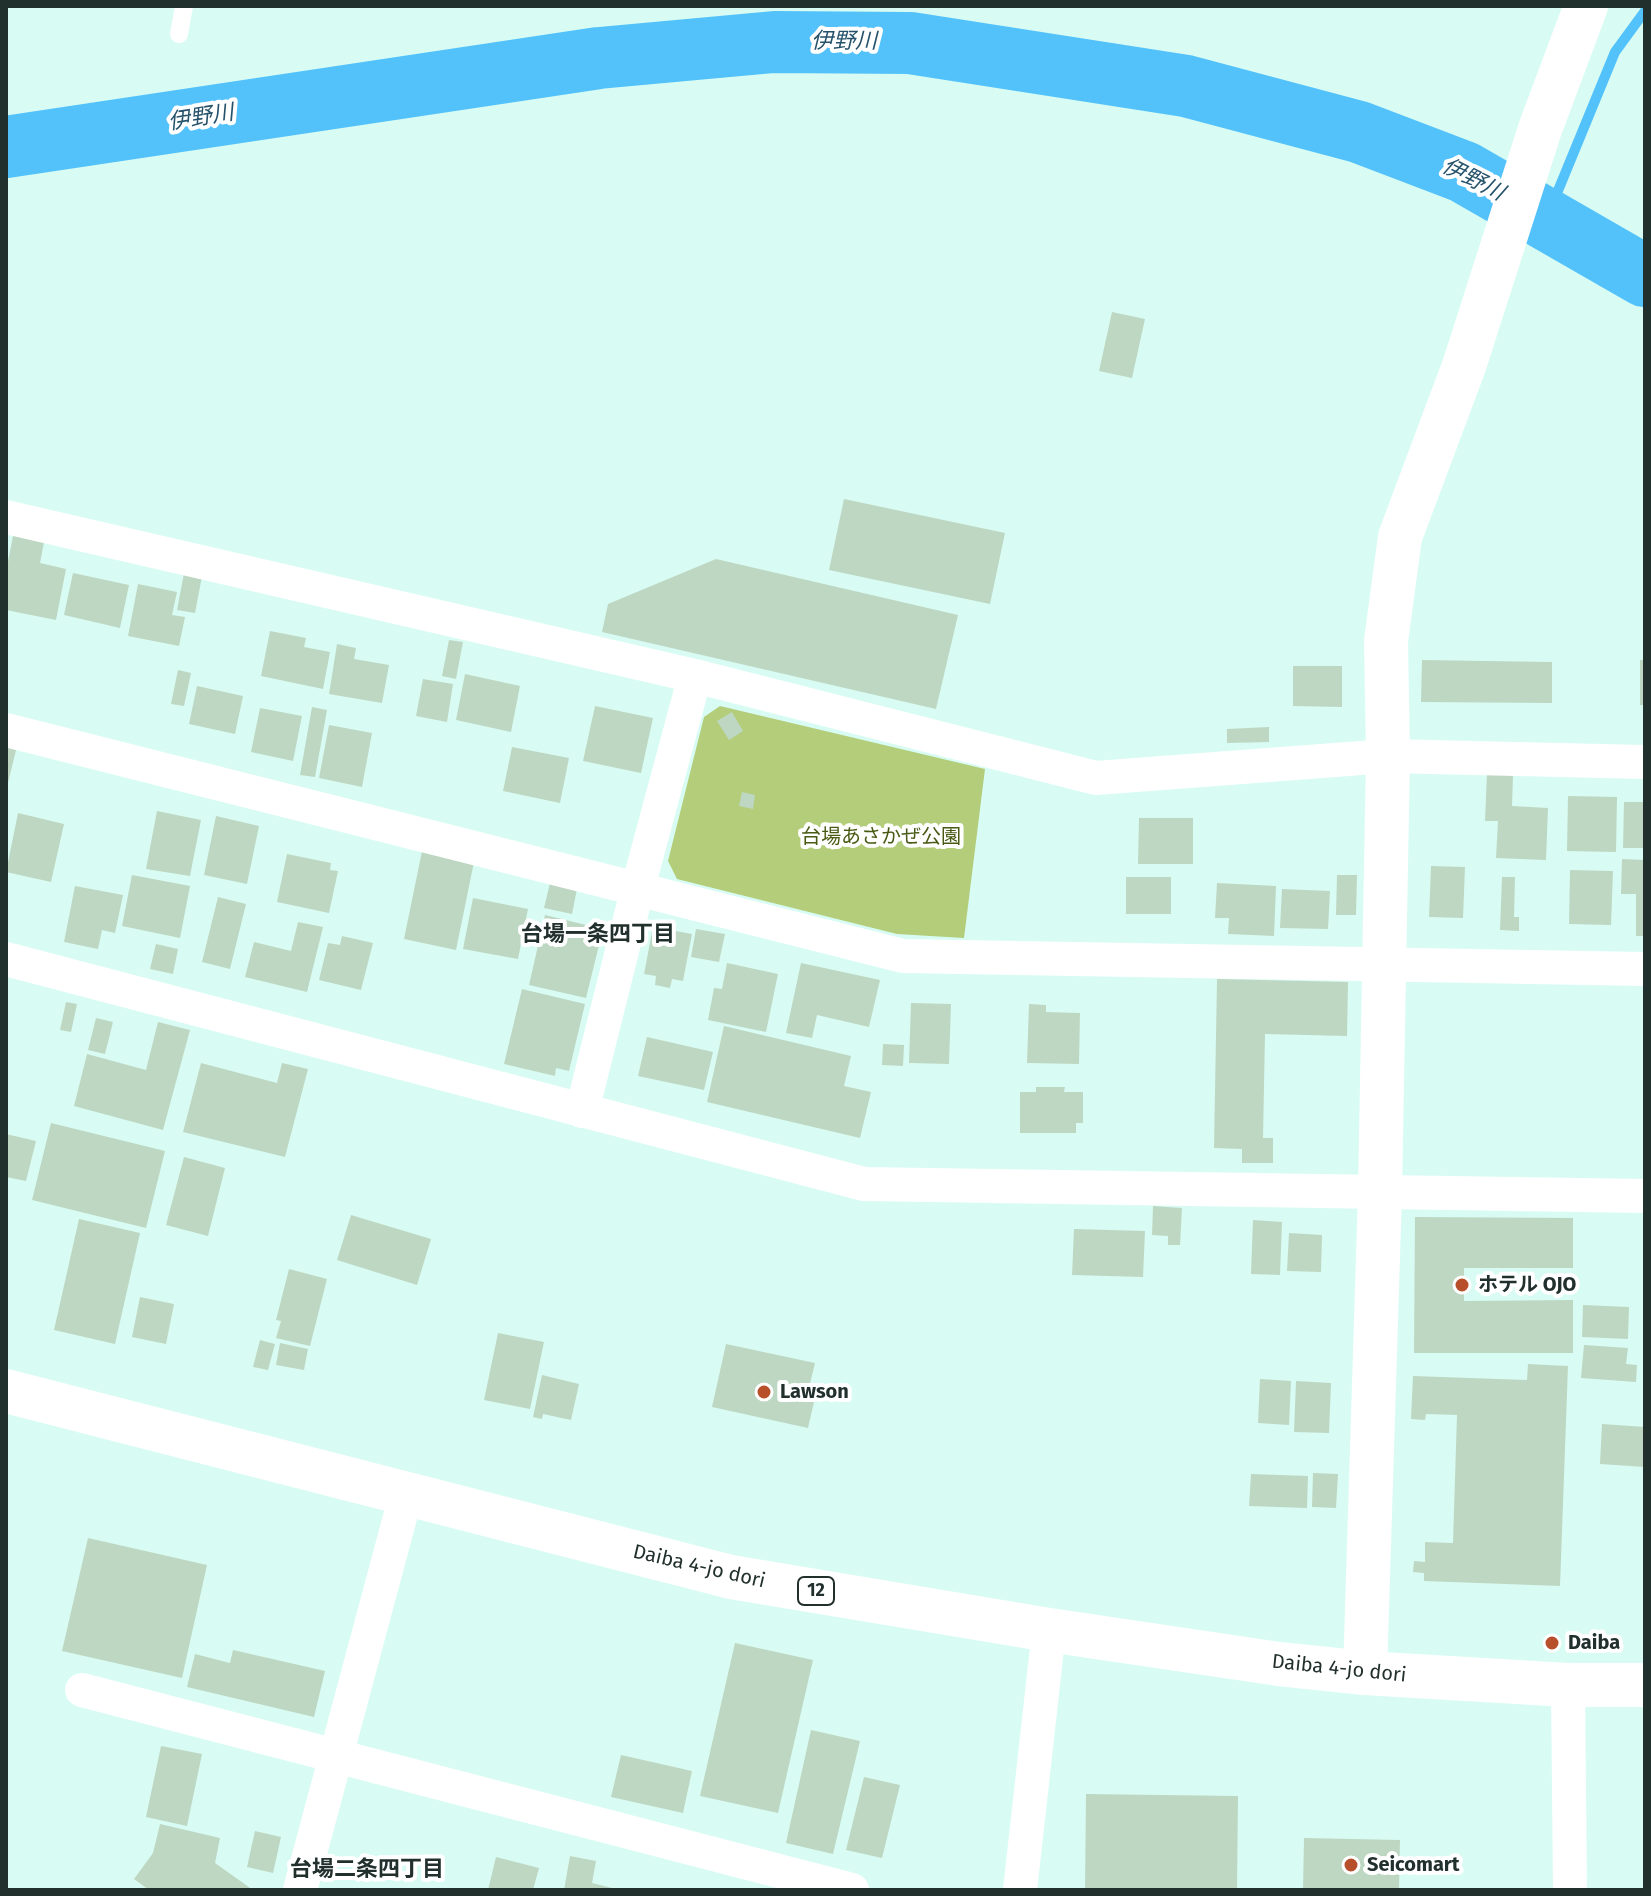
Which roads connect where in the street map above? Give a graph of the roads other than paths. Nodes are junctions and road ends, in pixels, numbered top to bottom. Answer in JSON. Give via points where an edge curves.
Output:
{"nodes":[{"id":1,"x":184,"y":6,"type":"edge"},
{"id":2,"x":1586,"y":6,"type":"edge"},
{"id":3,"x":179,"y":34,"type":"dead end"},
{"id":4,"x":6,"y":517,"type":"edge"},
{"id":5,"x":695,"y":676,"type":"junction"},
{"id":6,"x":6,"y":730,"type":"edge"},
{"id":7,"x":1388,"y":756,"type":"junction"},
{"id":8,"x":1645,"y":762,"type":"edge"},
{"id":9,"x":637,"y":891,"type":"junction"},
{"id":10,"x":6,"y":959,"type":"edge"},
{"id":11,"x":1383,"y":966,"type":"junction"},
{"id":12,"x":1645,"y":969,"type":"edge"},
{"id":13,"x":582,"y":1111,"type":"junction"},
{"id":14,"x":1380,"y":1192,"type":"junction"},
{"id":15,"x":1645,"y":1196,"type":"edge"},
{"id":16,"x":6,"y":1391,"type":"edge"},
{"id":17,"x":406,"y":1495,"type":"junction"},
{"id":18,"x":1049,"y":1630,"type":"junction"},
{"id":19,"x":1365,"y":1673,"type":"junction"},
{"id":20,"x":1568,"y":1685,"type":"junction"},
{"id":21,"x":1645,"y":1685,"type":"edge"},
{"id":22,"x":82,"y":1690,"type":"dead end"},
{"id":23,"x":337,"y":1758,"type":"junction"},
{"id":24,"x":300,"y":1890,"type":"edge"},
{"id":25,"x":852,"y":1890,"type":"edge"},
{"id":26,"x":1020,"y":1890,"type":"edge"},
{"id":27,"x":1570,"y":1890,"type":"edge"}],
"edges":[{"from":1,"to":3,"type":"lane"},
{"from":2,"to":7,"type":"main road","via":[[1400,537],[1386,641]]},
{"from":4,"to":5,"type":"street"},
{"from":5,"to":7,"type":"street","via":[[1096,778]]},
{"from":5,"to":9,"type":"street"},
{"from":6,"to":9,"type":"street"},
{"from":7,"to":8,"type":"street"},
{"from":7,"to":11,"type":"main road"},
{"from":9,"to":11,"type":"street","via":[[903,956]]},
{"from":9,"to":13,"type":"street"},
{"from":10,"to":13,"type":"street"},
{"from":11,"to":12,"type":"street"},
{"from":11,"to":14,"type":"main road"},
{"from":13,"to":14,"type":"street","via":[[864,1184]]},
{"from":14,"to":15,"type":"street"},
{"from":14,"to":19,"type":"main road"},
{"from":16,"to":17,"type":"main road","name":"Daiba 4-jo dori","number":"12"},
{"from":17,"to":18,"type":"main road","name":"Daiba 4-jo dori","number":"12","via":[[731,1577]]},
{"from":17,"to":23,"type":"street"},
{"from":18,"to":19,"type":"main road","name":"Daiba 4-jo dori","number":"12"},
{"from":18,"to":26,"type":"street"},
{"from":19,"to":20,"type":"main road","name":"Daiba 4-jo dori","number":"12"},
{"from":20,"to":21,"type":"main road","name":"Daiba 4-jo dori","number":"12"},
{"from":20,"to":27,"type":"street"},
{"from":22,"to":23,"type":"street"},
{"from":23,"to":24,"type":"street"},
{"from":23,"to":25,"type":"street"}]}
